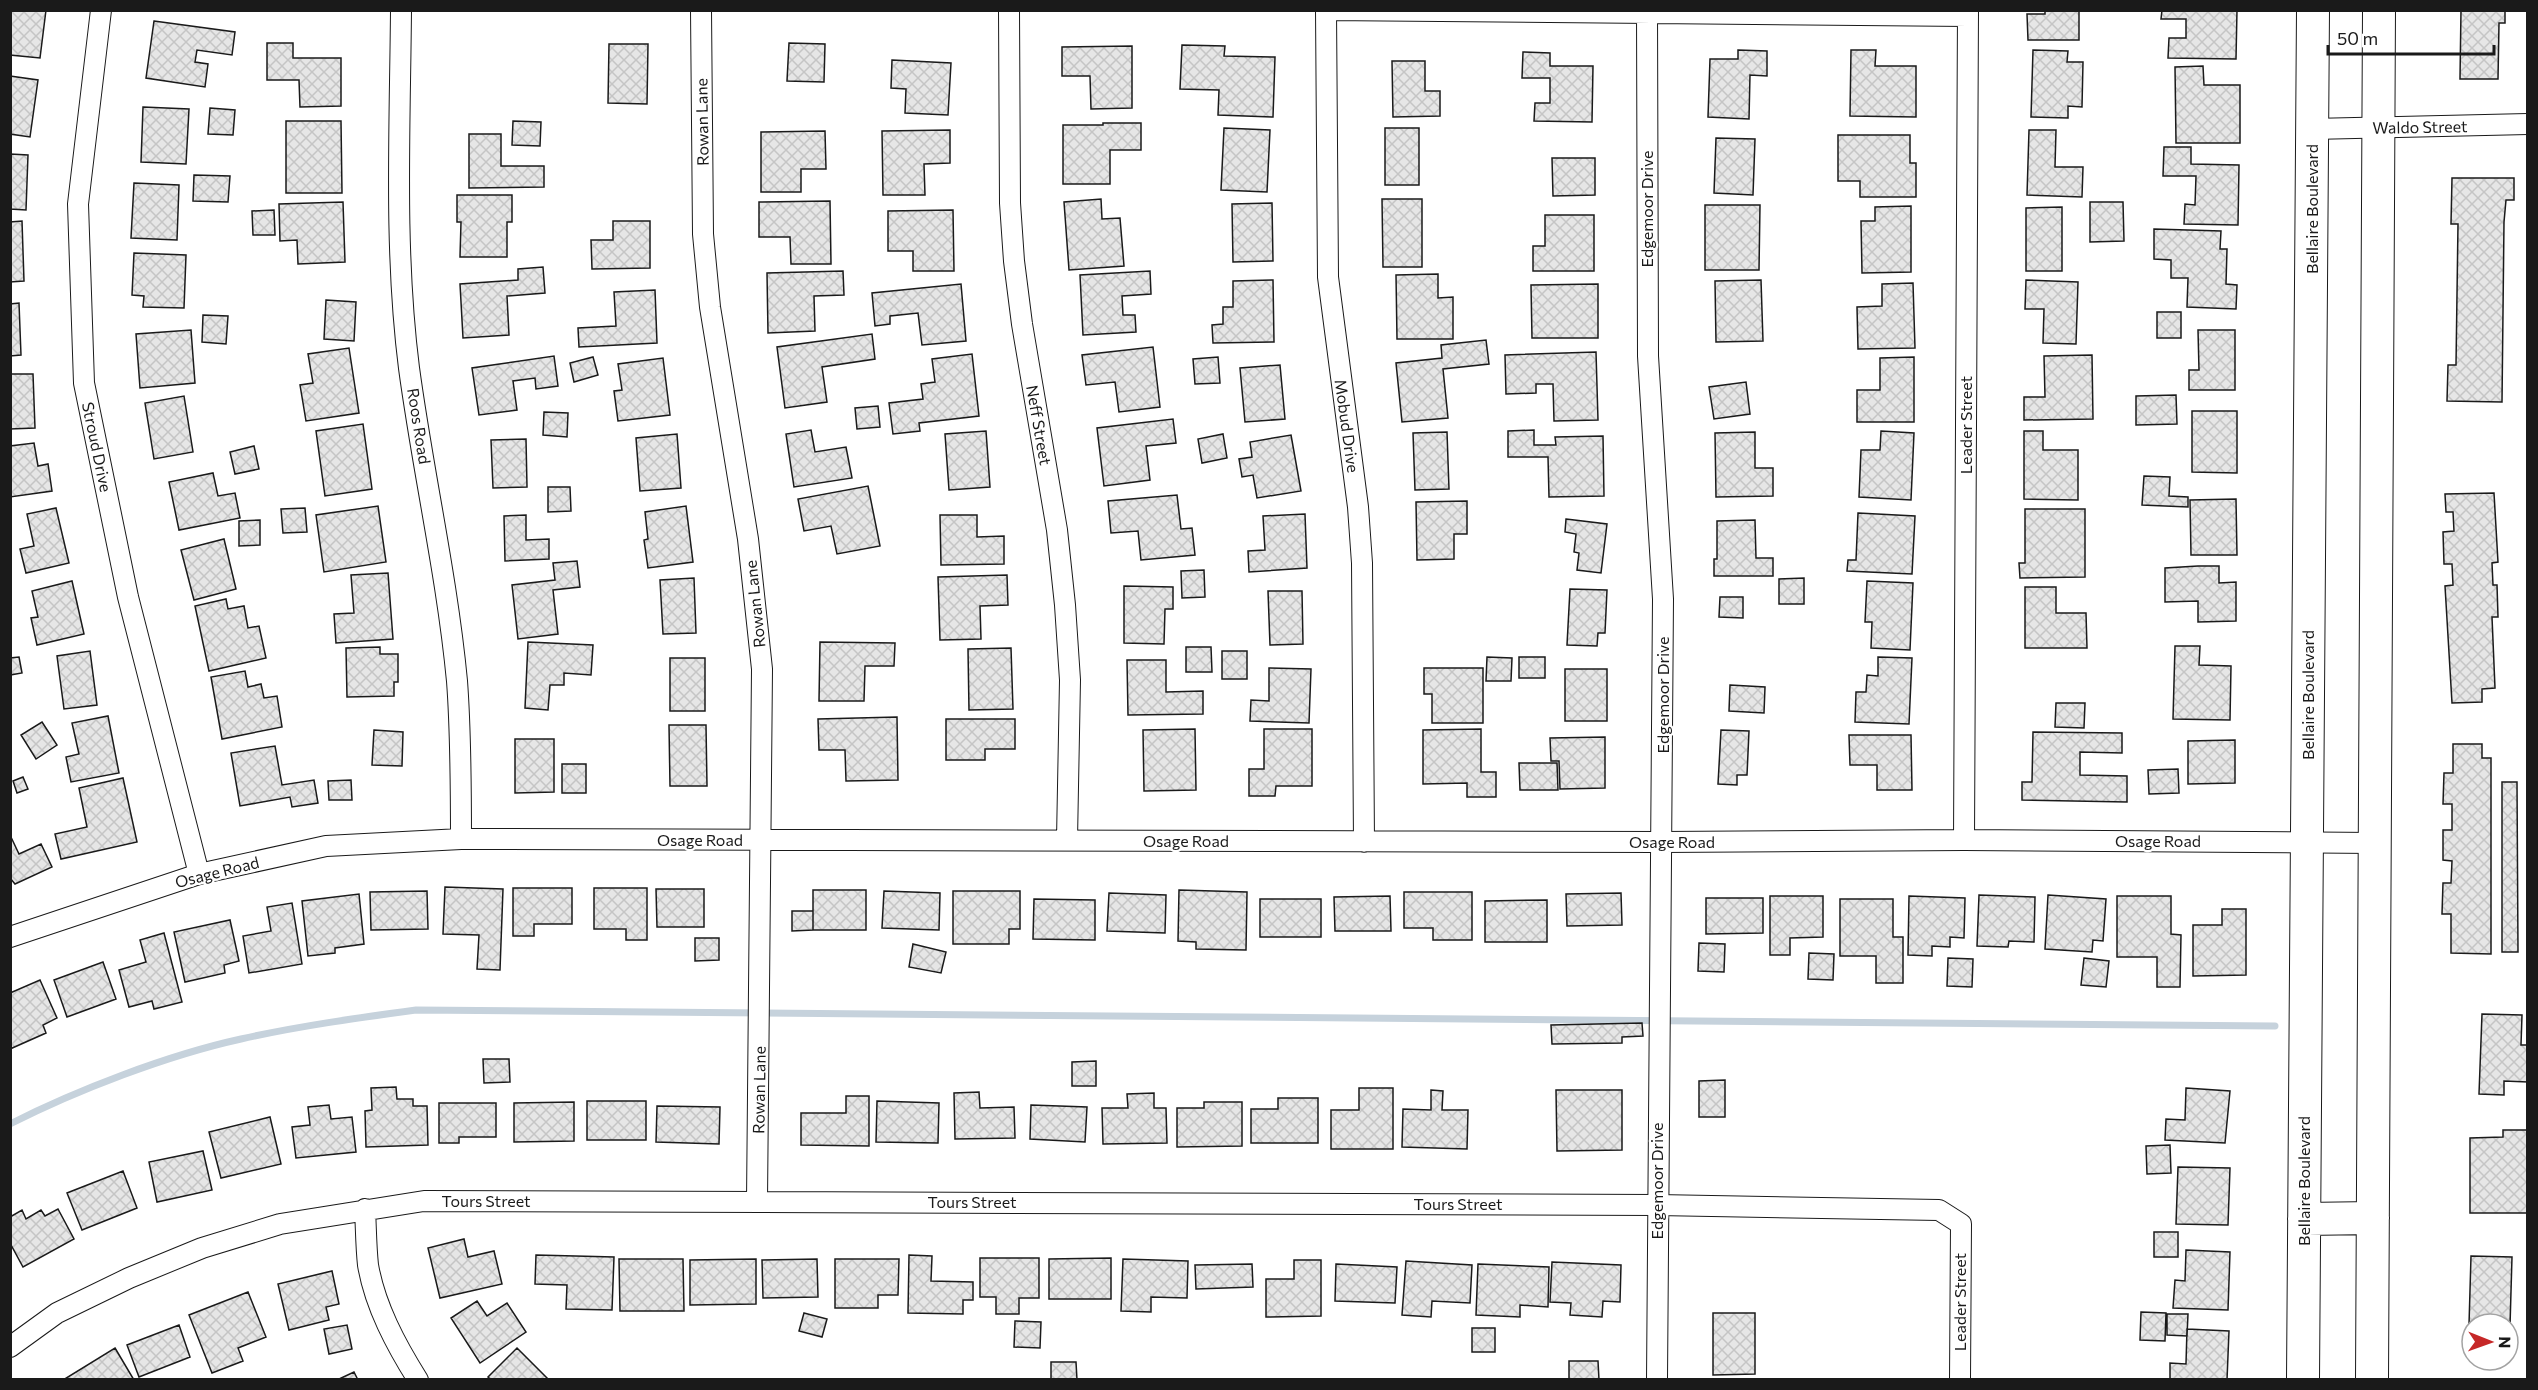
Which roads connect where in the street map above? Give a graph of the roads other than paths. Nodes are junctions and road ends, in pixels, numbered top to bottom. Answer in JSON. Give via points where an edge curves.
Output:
{"nodes":[{"id":1,"x":101,"y":10,"type":"edge"},
{"id":2,"x":401,"y":10,"type":"edge"},
{"id":3,"x":701,"y":10,"type":"edge"},
{"id":4,"x":1009,"y":10,"type":"edge"},
{"id":5,"x":1326,"y":10,"type":"edge"},
{"id":6,"x":2313,"y":10,"type":"edge"},
{"id":7,"x":2379,"y":10,"type":"edge"},
{"id":8,"x":1647,"y":12,"type":"edge"},
{"id":9,"x":1968,"y":13,"type":"edge"},
{"id":10,"x":2528,"y":124,"type":"edge"},
{"id":11,"x":2378,"y":128,"type":"junction"},
{"id":12,"x":2312,"y":129,"type":"junction"},
{"id":13,"x":461,"y":839,"type":"junction"},
{"id":14,"x":762,"y":840,"type":"junction"},
{"id":15,"x":1068,"y":840,"type":"junction"},
{"id":16,"x":1964,"y":840,"type":"junction"},
{"id":17,"x":1364,"y":842,"type":"junction"},
{"id":18,"x":1663,"y":842,"type":"junction"},
{"id":19,"x":2307,"y":842,"type":"junction"},
{"id":20,"x":2374,"y":843,"type":"junction"},
{"id":21,"x":199,"y":874,"type":"junction"},
{"id":22,"x":10,"y":937,"type":"edge"},
{"id":23,"x":757,"y":1201,"type":"junction"},
{"id":24,"x":1657,"y":1205,"type":"junction"},
{"id":25,"x":365,"y":1209,"type":"junction"},
{"id":26,"x":2373,"y":1218,"type":"junction"},
{"id":27,"x":2304,"y":1219,"type":"junction"},
{"id":28,"x":1961,"y":1224,"type":"joint"},
{"id":29,"x":10,"y":1347,"type":"edge"},
{"id":30,"x":418,"y":1380,"type":"edge"},
{"id":31,"x":1656,"y":1380,"type":"edge"},
{"id":32,"x":1960,"y":1380,"type":"edge"},
{"id":33,"x":2303,"y":1380,"type":"edge"},
{"id":34,"x":2372,"y":1380,"type":"edge"}],
"edges":[{"from":1,"to":21,"type":"street","name":"Stroud Drive","via":[[78,204],[84,383],[128,597]]},
{"from":2,"to":13,"type":"street","name":"Roos Road","via":[[399,214],[404,304],[409,367],[456,679],[461,732]]},
{"from":3,"to":14,"type":"street","name":"Rowan Lane","via":[[703,234],[710,308],[748,539],[762,669]]},
{"from":4,"to":15,"type":"street","name":"Neff Street","via":[[1014,261],[1065,604],[1070,680]]},
{"from":5,"to":8,"type":"street"},
{"from":5,"to":17,"type":"street","name":"Mobud Drive","via":[[1328,277],[1362,563]]},
{"from":6,"to":12,"type":"main road","name":"Bellaire Boulevard"},
{"from":7,"to":11,"type":"main road"},
{"from":8,"to":9,"type":"street"},
{"from":8,"to":18,"type":"street","name":"Edgemoor Drive","via":[[1648,356],[1664,599]]},
{"from":9,"to":16,"type":"street","name":"Leader Street"},
{"from":10,"to":11,"type":"street","name":"Waldo Street"},
{"from":11,"to":12,"type":"street","name":"Waldo Street"},
{"from":11,"to":20,"type":"main road"},
{"from":12,"to":19,"type":"main road","name":"Bellaire Boulevard"},
{"from":13,"to":14,"type":"street","name":"Osage Road"},
{"from":13,"to":21,"type":"street","name":"Osage Road","via":[[326,846]]},
{"from":14,"to":15,"type":"street","name":"Osage Road"},
{"from":14,"to":23,"type":"street","name":"Rowan Lane"},
{"from":15,"to":17,"type":"street","name":"Osage Road"},
{"from":16,"to":18,"type":"street","name":"Osage Road"},
{"from":16,"to":19,"type":"street","name":"Osage Road"},
{"from":17,"to":18,"type":"street","name":"Osage Road"},
{"from":18,"to":24,"type":"street","name":"Edgemoor Drive"},
{"from":19,"to":20,"type":"street","name":"Osage Road"},
{"from":19,"to":27,"type":"main road","name":"Bellaire Boulevard"},
{"from":20,"to":26,"type":"main road"},
{"from":21,"to":22,"type":"street","name":"Osage Road"},
{"from":23,"to":24,"type":"street","name":"Tours Street"},
{"from":23,"to":25,"type":"street","name":"Tours Street","via":[[424,1201]]},
{"from":24,"to":28,"type":"street","name":"Tours Street","via":[[1939,1210]]},
{"from":24,"to":31,"type":"street","name":"Edgemoor Drive"},
{"from":25,"to":29,"type":"street","name":"Tours Street","via":[[280,1224],[202,1248],[57,1313]]},
{"from":25,"to":30,"type":"street","via":[[369,1265],[381,1310]]},
{"from":26,"to":27,"type":"main road"},
{"from":26,"to":34,"type":"main road"},
{"from":27,"to":33,"type":"main road","name":"Bellaire Boulevard"},
{"from":28,"to":32,"type":"street","name":"Leader Street"}]}
